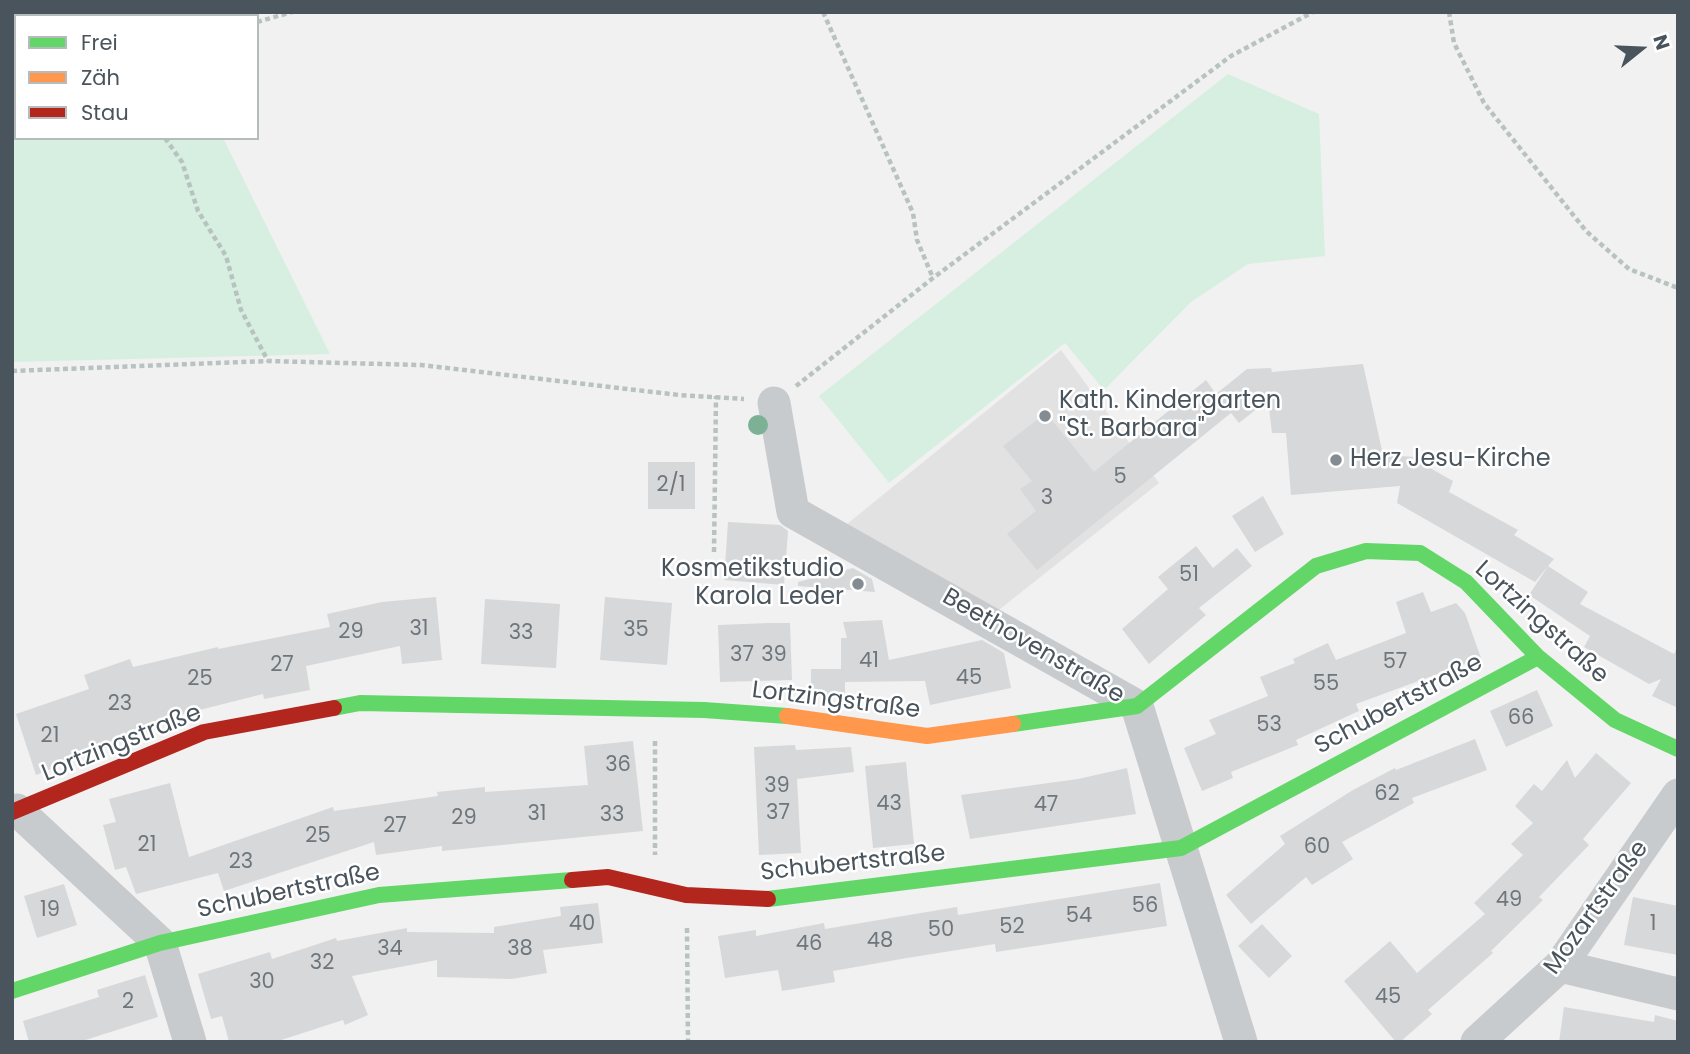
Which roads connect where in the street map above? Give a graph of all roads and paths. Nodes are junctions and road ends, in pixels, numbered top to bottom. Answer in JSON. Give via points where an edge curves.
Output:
{"nodes":[{"id":1,"x":292,"y":12,"type":"edge"},
{"id":2,"x":823,"y":12,"type":"edge"},
{"id":3,"x":1313,"y":12,"type":"edge"},
{"id":4,"x":1449,"y":12,"type":"edge"},
{"id":5,"x":259,"y":21,"type":"edge"},
{"id":6,"x":166,"y":140,"type":"edge"},
{"id":7,"x":933,"y":278,"type":"junction"},
{"id":8,"x":1678,"y":288,"type":"edge"},
{"id":9,"x":268,"y":361,"type":"junction"},
{"id":10,"x":12,"y":372,"type":"edge"},
{"id":11,"x":716,"y":396,"type":"junction"},
{"id":12,"x":774,"y":403,"type":"junction"},
{"id":13,"x":714,"y":552,"type":"dead end"},
{"id":14,"x":1538,"y":657,"type":"junction"},
{"id":15,"x":1137,"y":706,"type":"junction"},
{"id":16,"x":1678,"y":749,"type":"edge"},
{"id":17,"x":656,"y":755,"type":"dead end"},
{"id":18,"x":1678,"y":795,"type":"edge"},
{"id":19,"x":15,"y":811,"type":"edge"},
{"id":20,"x":1181,"y":848,"type":"junction"},
{"id":21,"x":656,"y":887,"type":"junction"},
{"id":22,"x":687,"y":895,"type":"junction"},
{"id":23,"x":160,"y":943,"type":"junction"},
{"id":24,"x":1560,"y":966,"type":"junction"},
{"id":25,"x":12,"y":991,"type":"edge"},
{"id":26,"x":1678,"y":994,"type":"edge"},
{"id":27,"x":190,"y":1042,"type":"edge"},
{"id":28,"x":688,"y":1042,"type":"edge"},
{"id":29,"x":1241,"y":1042,"type":"edge"},
{"id":30,"x":1477,"y":1042,"type":"edge"}],
"edges":[{"from":1,"to":5,"type":"path"},
{"from":2,"to":7,"type":"path","via":[[913,213],[917,240]]},
{"from":3,"to":7,"type":"path","via":[[1231,56]]},
{"from":4,"to":8,"type":"path","via":[[1454,43],[1485,103],[1586,231],[1629,269]]},
{"from":6,"to":9,"type":"path","via":[[182,162],[198,211],[226,256],[241,310]]},
{"from":7,"to":12,"type":"path"},
{"from":9,"to":10,"type":"path"},
{"from":9,"to":11,"type":"path","via":[[421,365]]},
{"from":11,"to":12,"type":"path"},
{"from":11,"to":13,"type":"path"},
{"from":12,"to":15,"type":"street","name":"Beethovenstraße","via":[[793,512]]},
{"from":14,"to":15,"type":"street","name":"Lortzingstraße","via":[[1466,582],[1420,553],[1366,551],[1316,566]]},
{"from":14,"to":16,"type":"street","name":"Lortzingstraße","via":[[1615,720]]},
{"from":14,"to":20,"type":"street","name":"Schubertstraße"},
{"from":15,"to":19,"type":"street","name":"Lortzingstraße","via":[[927,736],[789,716],[704,710],[360,703],[204,732]]},
{"from":15,"to":20,"type":"street","name":"Beethovenstraße"},
{"from":17,"to":21,"type":"path"},
{"from":18,"to":24,"type":"street","name":"Mozartstraße"},
{"from":19,"to":23,"type":"street"},
{"from":20,"to":22,"type":"street","name":"Schubertstraße","via":[[779,899]]},
{"from":20,"to":29,"type":"street","name":"Beethovenstraße"},
{"from":21,"to":22,"type":"street","name":"Schubertstraße"},
{"from":21,"to":23,"type":"street","name":"Schubertstraße","via":[[608,877],[379,895]]},
{"from":22,"to":28,"type":"path"},
{"from":23,"to":25,"type":"street","name":"Schubertstraße"},
{"from":23,"to":27,"type":"street"},
{"from":24,"to":26,"type":"street"},
{"from":24,"to":30,"type":"street","name":"Mozartstraße"}]}
